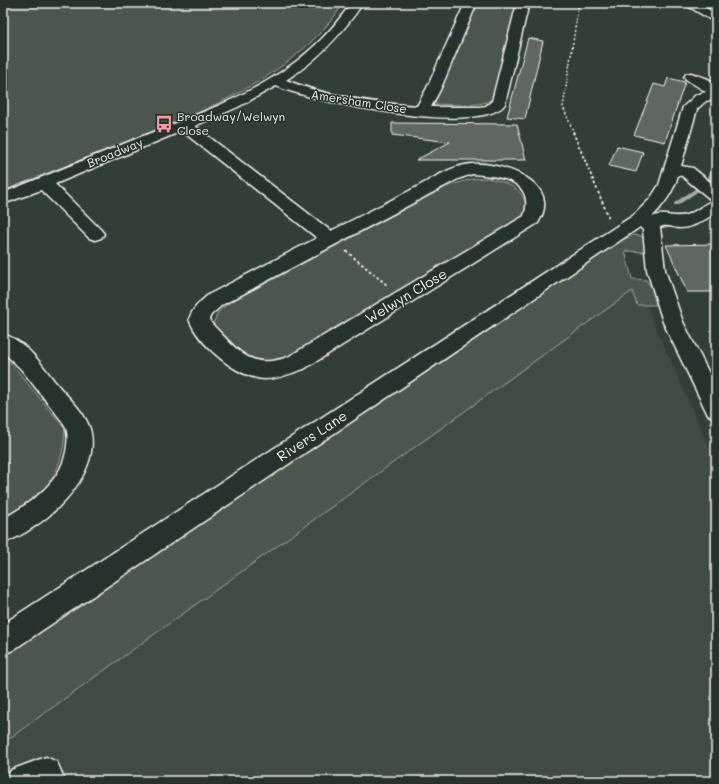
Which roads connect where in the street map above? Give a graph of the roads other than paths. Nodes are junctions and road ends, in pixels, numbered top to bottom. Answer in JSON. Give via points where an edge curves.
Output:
{"nodes":[{"id":1,"x":357,"y":3,"type":"edge"},
{"id":2,"x":471,"y":3,"type":"edge"},
{"id":3,"x":523,"y":3,"type":"edge"},
{"id":4,"x":689,"y":3,"type":"edge"},
{"id":5,"x":716,"y":19,"type":"edge"},
{"id":6,"x":691,"y":77,"type":"dead end"},
{"id":7,"x":276,"y":81,"type":"junction"},
{"id":8,"x":716,"y":93,"type":"edge"},
{"id":9,"x":421,"y":112,"type":"junction"},
{"id":10,"x":184,"y":125,"type":"junction"},
{"id":11,"x":672,"y":169,"type":"junction"},
{"id":12,"x":44,"y":183,"type":"junction"},
{"id":13,"x":716,"y":195,"type":"edge"},
{"id":14,"x":3,"y":200,"type":"edge"},
{"id":15,"x":716,"y":205,"type":"edge"},
{"id":16,"x":645,"y":222,"type":"junction"},
{"id":17,"x":95,"y":234,"type":"dead end"},
{"id":18,"x":330,"y":239,"type":"junction"},
{"id":19,"x":3,"y":342,"type":"edge"},
{"id":20,"x":716,"y":409,"type":"edge"},
{"id":21,"x":3,"y":532,"type":"edge"},
{"id":22,"x":3,"y":640,"type":"edge"},
{"id":23,"x":22,"y":781,"type":"edge"},
{"id":24,"x":48,"y":781,"type":"edge"}],
"edges":[{"from":1,"to":7,"type":"street","name":"Broadway","via":[[327,40]]},
{"from":2,"to":9,"type":"street","name":"Amersham Close"},
{"from":3,"to":9,"type":"street","name":"Amersham Close","via":[[496,106],[478,112]]},
{"from":4,"to":5,"type":"street"},
{"from":6,"to":8,"type":"street","via":[[703,82]]},
{"from":7,"to":9,"type":"street","name":"Amersham Close","via":[[304,93],[322,97]]},
{"from":7,"to":10,"type":"street","name":"Broadway","via":[[235,103]]},
{"from":8,"to":11,"type":"street","via":[[701,98],[690,108]]},
{"from":10,"to":12,"type":"street","name":"Broadway"},
{"from":10,"to":18,"type":"street"},
{"from":11,"to":13,"type":"street","via":[[687,172]]},
{"from":11,"to":16,"type":"street","via":[[667,185]]},
{"from":12,"to":14,"type":"street","name":"Broadway"},
{"from":12,"to":17,"type":"street"},
{"from":15,"to":16,"type":"street","via":[[692,220],[679,222],[662,219]]},
{"from":16,"to":20,"type":"street","via":[[653,233],[656,270],[673,322]]},
{"from":16,"to":22,"type":"street","name":"Rivers Lane","via":[[616,236]]},
{"from":18,"to":18,"type":"street","name":"Welwyn Close","via":[[452,175],[471,169],[490,170],[508,175],[524,183],[538,200],[532,219],[296,362],[275,370],[259,370],[242,365],[202,327],[199,319],[202,311],[215,300]]},
{"from":19,"to":21,"type":"street","via":[[22,356],[76,423],[80,439],[76,462],[64,485],[51,501]]},
{"from":23,"to":24,"type":"street","via":[[46,773]]}]}
